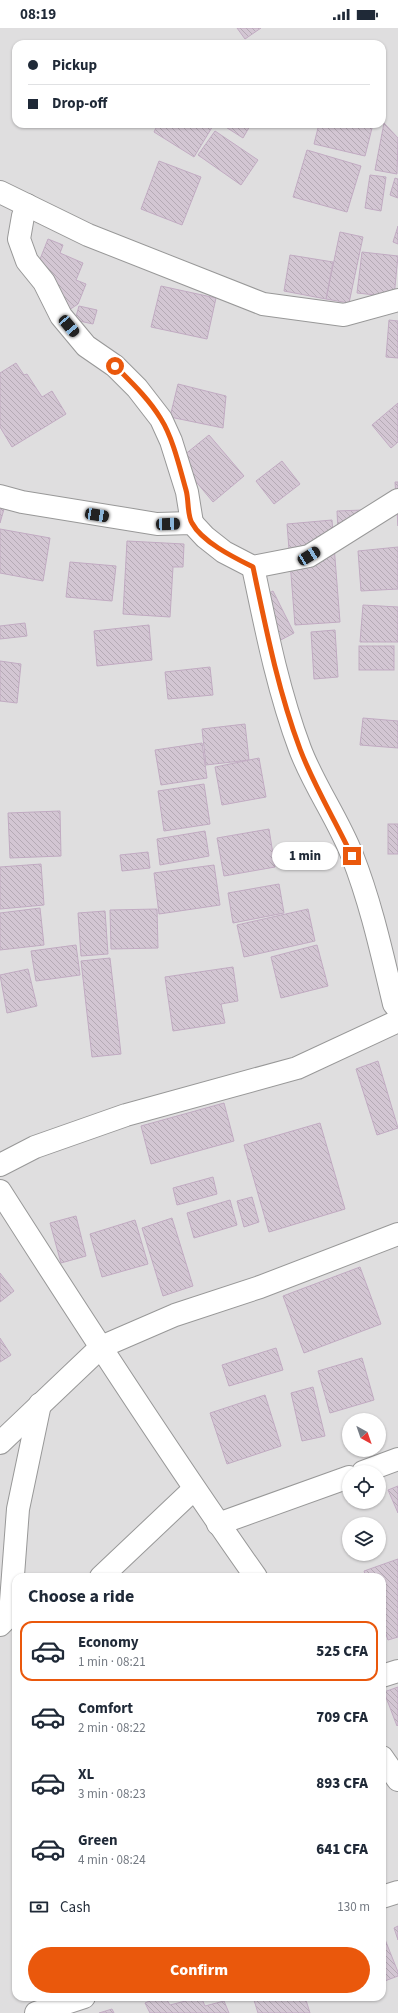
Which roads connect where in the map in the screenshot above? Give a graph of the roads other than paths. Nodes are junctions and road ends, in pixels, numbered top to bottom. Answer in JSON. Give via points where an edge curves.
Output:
{"nodes":[{"id":1,"x":0,"y":192,"type":"edge"},
{"id":2,"x":27,"y":205,"type":"junction"},
{"id":3,"x":398,"y":300,"type":"edge"},
{"id":4,"x":0,"y":496,"type":"edge"},
{"id":5,"x":398,"y":500,"type":"edge"},
{"id":6,"x":192,"y":523,"type":"junction"},
{"id":7,"x":253,"y":567,"type":"junction"},
{"id":8,"x":398,"y":1009,"type":"edge"},
{"id":9,"x":398,"y":1021,"type":"edge"},
{"id":10,"x":0,"y":1165,"type":"edge"},
{"id":11,"x":0,"y":1191,"type":"edge"},
{"id":12,"x":398,"y":1234,"type":"edge"},
{"id":13,"x":101,"y":1347,"type":"junction"},
{"id":14,"x":40,"y":1404,"type":"junction"},
{"id":15,"x":0,"y":1443,"type":"edge"},
{"id":16,"x":398,"y":1459,"type":"edge"},
{"id":17,"x":382,"y":1465,"type":"edge"},
{"id":18,"x":342,"y":1480,"type":"edge"},
{"id":19,"x":194,"y":1489,"type":"junction"},
{"id":20,"x":218,"y":1524,"type":"junction"},
{"id":21,"x":13,"y":1573,"type":"edge"},
{"id":22,"x":105,"y":1573,"type":"edge"},
{"id":23,"x":253,"y":1573,"type":"edge"},
{"id":24,"x":12,"y":1582,"type":"edge"},
{"id":25,"x":9,"y":1618,"type":"edge"},
{"id":26,"x":398,"y":1671,"type":"edge"},
{"id":27,"x":386,"y":1675,"type":"edge"},
{"id":28,"x":386,"y":1763,"type":"edge"},
{"id":29,"x":398,"y":1780,"type":"edge"},
{"id":30,"x":398,"y":1892,"type":"edge"},
{"id":31,"x":386,"y":1896,"type":"edge"},
{"id":32,"x":72,"y":2001,"type":"edge"},
{"id":33,"x":36,"y":2013,"type":"edge"}],
"edges":[{"from":1,"to":2,"type":"street"},
{"from":2,"to":3,"type":"street","via":[[88,235],[263,304],[344,315]]},
{"from":2,"to":6,"type":"street","via":[[19,239],[27,261],[44,282],[61,316],[86,346],[121,372],[161,419],[172,441],[187,492]]},
{"from":4,"to":6,"type":"street","via":[[157,524]]},
{"from":5,"to":7,"type":"street","via":[[309,556]]},
{"from":6,"to":7,"type":"street","via":[[224,552]]},
{"from":7,"to":8,"type":"street","via":[[270,653],[284,702],[300,750],[352,856],[378,935],[394,1004]]},
{"from":9,"to":10,"type":"street","via":[[297,1068],[126,1115],[35,1147]]},
{"from":11,"to":13,"type":"street"},
{"from":12,"to":13,"type":"street","via":[[260,1287],[175,1315]]},
{"from":13,"to":14,"type":"street"},
{"from":13,"to":19,"type":"street"},
{"from":14,"to":15,"type":"street"},
{"from":14,"to":21,"type":"street","via":[[18,1509]]},
{"from":16,"to":17,"type":"street"},
{"from":18,"to":20,"type":"street"},
{"from":19,"to":20,"type":"street"},
{"from":19,"to":22,"type":"street"},
{"from":20,"to":23,"type":"street"},
{"from":24,"to":25,"type":"street"},
{"from":26,"to":27,"type":"street"},
{"from":28,"to":29,"type":"street"},
{"from":30,"to":31,"type":"street"},
{"from":32,"to":33,"type":"street"}]}
